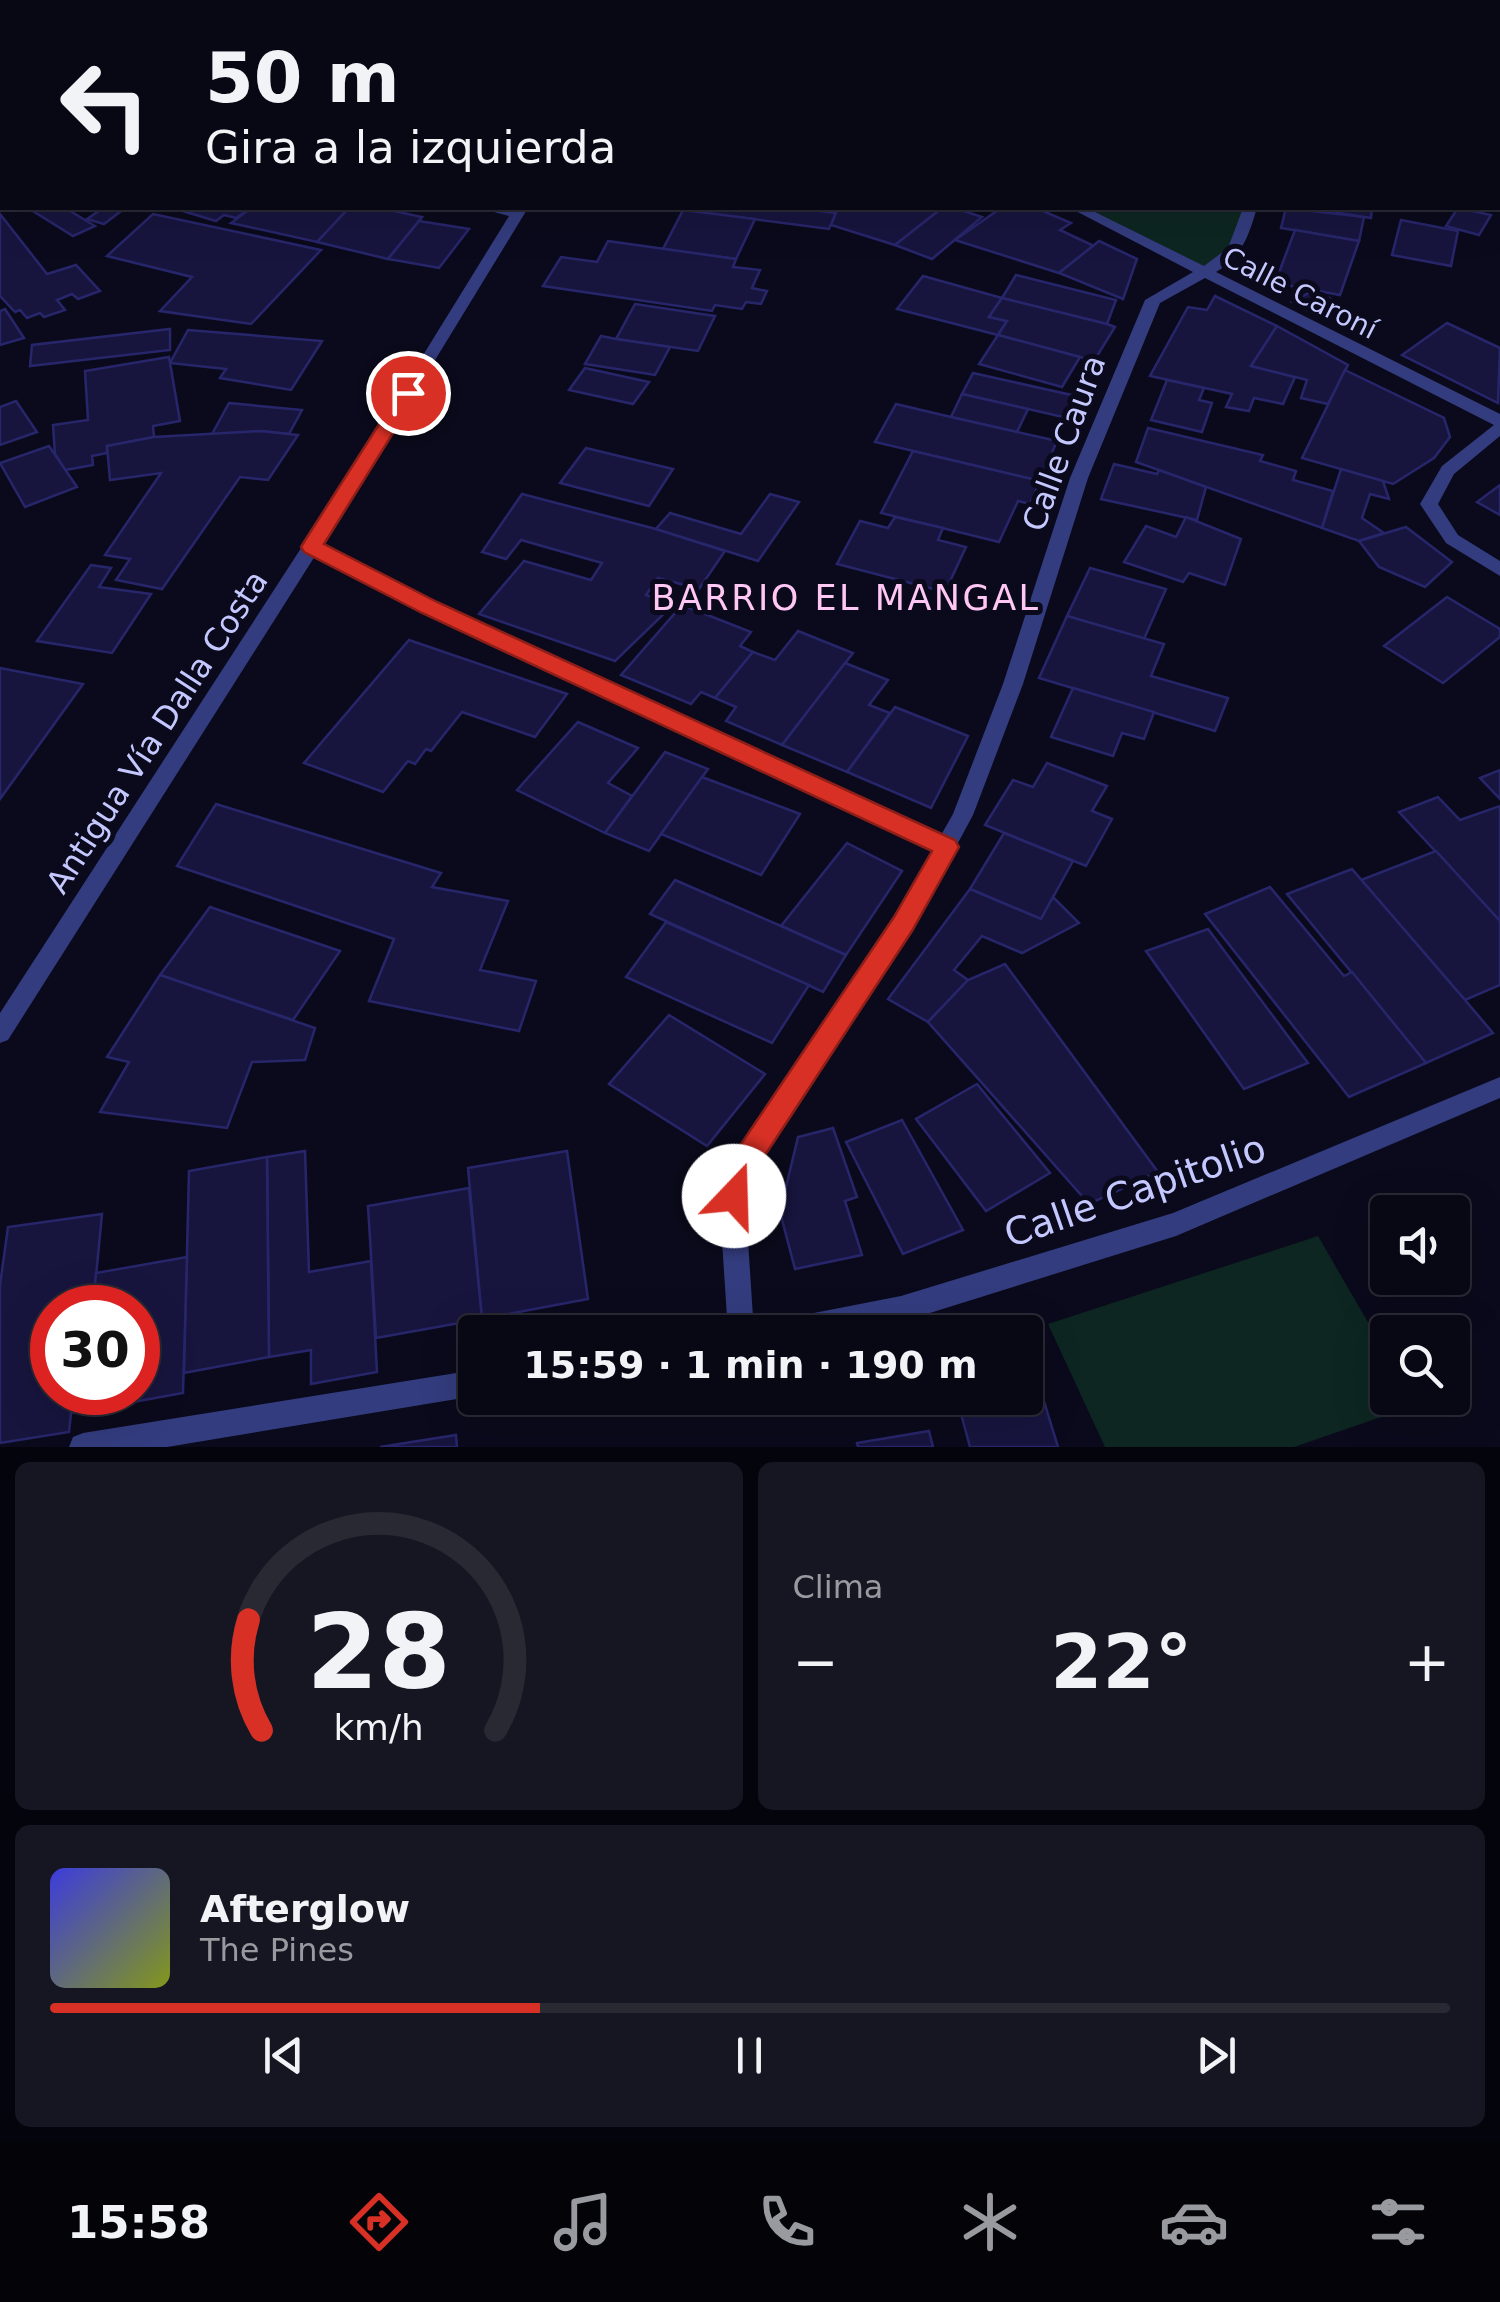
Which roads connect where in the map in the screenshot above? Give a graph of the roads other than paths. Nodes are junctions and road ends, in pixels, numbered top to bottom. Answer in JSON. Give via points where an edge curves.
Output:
{"nodes":[{"id":1,"x":519,"y":210,"type":"edge"},
{"id":2,"x":1081,"y":210,"type":"edge"},
{"id":3,"x":1249,"y":210,"type":"edge"},
{"id":4,"x":1202,"y":272,"type":"junction"},
{"id":5,"x":1500,"y":424,"type":"edge"},
{"id":6,"x":312,"y":547,"type":"junction"},
{"id":7,"x":1500,"y":570,"type":"edge"},
{"id":8,"x":946,"y":847,"type":"junction"},
{"id":9,"x":0,"y":1033,"type":"edge"},
{"id":10,"x":1500,"y":1086,"type":"edge"},
{"id":11,"x":740,"y":1315,"type":"edge"},
{"id":12,"x":875,"y":1315,"type":"edge"},
{"id":13,"x":458,"y":1386,"type":"edge"},
{"id":14,"x":84,"y":1447,"type":"edge"}],
"edges":[{"from":1,"to":6,"type":"street","name":"Antigua Vía Dalla Costa"},
{"from":2,"to":4,"type":"street","name":"Calle Caroní"},
{"from":3,"to":4,"type":"street","name":"Calle Caura","via":[[1235,250]]},
{"from":4,"to":5,"type":"street","name":"Calle Caroní"},
{"from":4,"to":8,"type":"street","name":"Calle Caura","via":[[1152,300],[1138,328],[1079,478],[982,770]]},
{"from":5,"to":7,"type":"street","via":[[1433,488],[1429,504],[1452,539]]},
{"from":6,"to":8,"type":"street","via":[[429,608]]},
{"from":6,"to":9,"type":"street","name":"Antigua Vía Dalla Costa"},
{"from":8,"to":11,"type":"street","name":"Calle Caura","via":[[903,924],[745,1162],[734,1196],[732,1254]]},
{"from":10,"to":12,"type":"street","name":"Calle Capitolio","via":[[1176,1224]]},
{"from":13,"to":14,"type":"street"}]}
